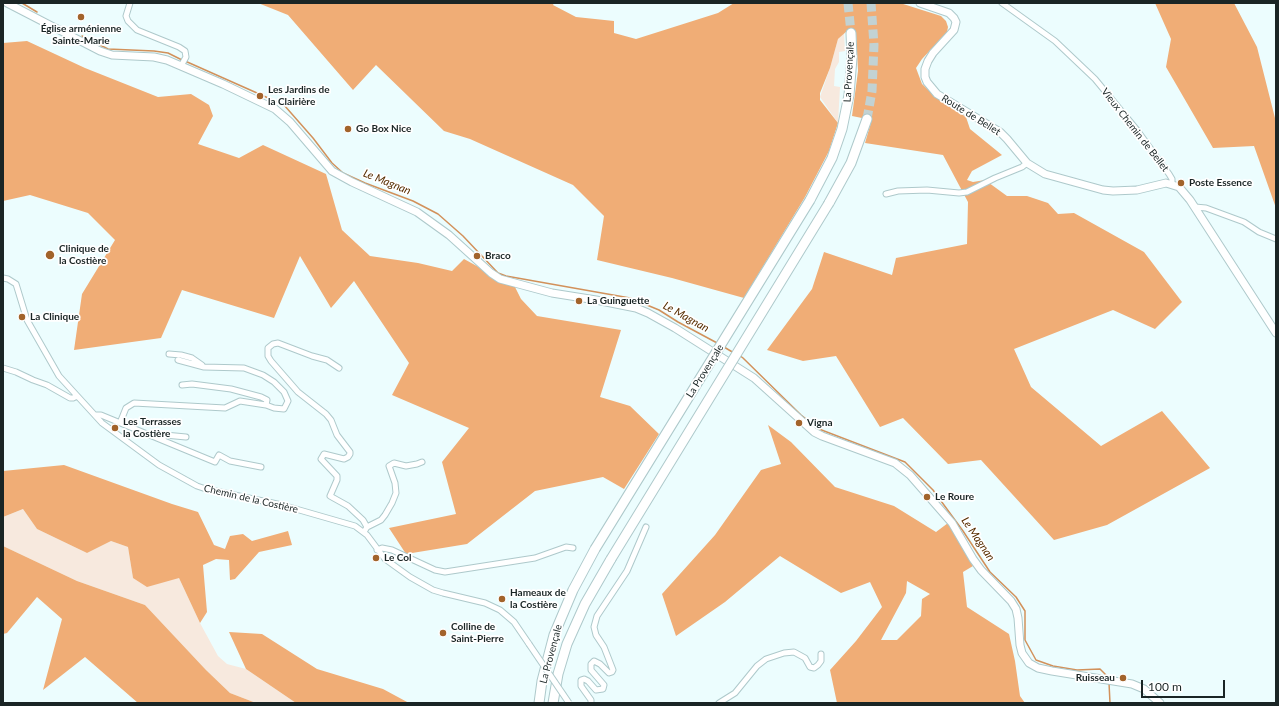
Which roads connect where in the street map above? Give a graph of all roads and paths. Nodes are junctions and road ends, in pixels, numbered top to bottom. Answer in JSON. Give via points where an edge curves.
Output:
{"nodes":[{"id":1,"x":7,"y":3,"type":"edge"},
{"id":2,"x":130,"y":3,"type":"edge"},
{"id":3,"x":920,"y":3,"type":"edge"},
{"id":4,"x":1002,"y":3,"type":"edge"},
{"id":5,"x":851,"y":34,"type":"tunnel mouth"},
{"id":6,"x":182,"y":65,"type":"junction"},
{"id":7,"x":867,"y":119,"type":"tunnel mouth"},
{"id":8,"x":1027,"y":163,"type":"junction"},
{"id":9,"x":1172,"y":184,"type":"junction"},
{"id":10,"x":886,"y":194,"type":"dead end"},
{"id":11,"x":1195,"y":208,"type":"junction"},
{"id":12,"x":1276,"y":239,"type":"edge"},
{"id":13,"x":3,"y":278,"type":"edge"},
{"id":14,"x":1276,"y":333,"type":"edge"},
{"id":15,"x":169,"y":354,"type":"dead end"},
{"id":16,"x":178,"y":360,"type":"dead end"},
{"id":17,"x":204,"y":367,"type":"junction"},
{"id":18,"x":3,"y":368,"type":"edge"},
{"id":19,"x":339,"y":368,"type":"dead end"},
{"id":20,"x":182,"y":385,"type":"dead end"},
{"id":21,"x":77,"y":396,"type":"junction"},
{"id":22,"x":266,"y":405,"type":"junction"},
{"id":23,"x":95,"y":416,"type":"junction"},
{"id":24,"x":120,"y":422,"type":"junction"},
{"id":25,"x":186,"y":437,"type":"dead end"},
{"id":26,"x":162,"y":440,"type":"junction"},
{"id":27,"x":422,"y":462,"type":"dead end"},
{"id":28,"x":261,"y":467,"type":"dead end"},
{"id":29,"x":646,"y":526,"type":"dead end"},
{"id":30,"x":366,"y":530,"type":"junction"},
{"id":31,"x":573,"y":548,"type":"dead end"},
{"id":32,"x":377,"y":550,"type":"junction"},
{"id":33,"x":821,"y":654,"type":"dead end"},
{"id":34,"x":539,"y":703,"type":"edge"},
{"id":35,"x":553,"y":703,"type":"edge"},
{"id":36,"x":569,"y":703,"type":"edge"},
{"id":37,"x":591,"y":703,"type":"edge"},
{"id":38,"x":719,"y":703,"type":"edge"},
{"id":39,"x":1160,"y":703,"type":"edge"}],
"edges":[{"from":1,"to":6,"type":"street","via":[[100,51],[112,55],[160,58]]},
{"from":2,"to":6,"type":"street","via":[[126,16],[128,21],[137,30],[185,51],[186,57]]},
{"from":3,"to":8,"type":"street","name":"Route de Bellet","via":[[949,12],[956,22],[952,33],[928,61],[925,69],[927,82],[937,94],[1000,132]]},
{"from":4,"to":9,"type":"street","name":"Vieux Chemin de Bellet","via":[[1055,41],[1095,79],[1137,130],[1169,174]]},
{"from":5,"to":34,"type":"highway","name":"La Provençale","bridge":true,"via":[[851,77],[846,111],[832,158],[810,200],[573,590],[554,635]]},
{"from":6,"to":39,"type":"street","via":[[275,109],[290,122],[336,174],[417,212],[448,235],[495,277],[552,293],[648,312],[754,378],[814,432],[903,468],[946,515],[977,564],[1011,601],[1016,609],[1020,645],[1027,661],[1038,668],[1138,686]]},
{"from":7,"to":35,"type":"highway","name":"La Provençale","bridge":true,"via":[[851,163],[829,203],[611,559],[576,624],[562,660]]},
{"from":8,"to":9,"type":"street","name":"Route de Bellet","via":[[1035,170],[1050,176],[1103,190],[1128,191],[1158,184]]},
{"from":8,"to":10,"type":"street","via":[[967,192],[920,190]]},
{"from":9,"to":11,"type":"street","via":[[1185,193]]},
{"from":11,"to":12,"type":"street","via":[[1206,208],[1244,222]]},
{"from":11,"to":14,"type":"street"},
{"from":13,"to":21,"type":"street","name":"Chemin de la Costière","via":[[16,284],[25,316],[45,353],[59,376]]},
{"from":15,"to":17,"type":"street","via":[[192,358]]},
{"from":16,"to":17,"type":"street"},
{"from":17,"to":22,"type":"street","via":[[244,368],[274,382],[284,392],[288,401],[284,409]]},
{"from":18,"to":21,"type":"street","via":[[48,385],[70,398]]},
{"from":19,"to":30,"type":"street","via":[[327,360],[278,343],[270,346],[267,352],[271,361],[298,392],[331,420],[337,435],[350,452],[348,457],[344,458],[324,454],[321,459],[337,476],[330,496],[353,510],[365,522]]},
{"from":20,"to":22,"type":"street","via":[[231,389],[261,397],[267,400]]},
{"from":21,"to":23,"type":"street","name":"Chemin de la Costière"},
{"from":22,"to":24,"type":"street","via":[[240,402],[225,408],[134,403],[126,408]]},
{"from":23,"to":24,"type":"street","via":[[99,414]]},
{"from":23,"to":30,"type":"street","name":"Chemin de la Costière","via":[[158,465],[197,486],[282,505]]},
{"from":24,"to":26,"type":"street"},
{"from":25,"to":26,"type":"street","via":[[165,435]]},
{"from":26,"to":28,"type":"street","via":[[215,462],[218,456]]},
{"from":27,"to":30,"type":"street","via":[[406,466],[394,463],[389,466],[396,493],[385,515]]},
{"from":29,"to":37,"type":"street","via":[[627,571],[597,616],[594,627],[596,635],[613,670],[609,673],[600,664],[591,664],[591,670],[604,686],[603,689],[596,690],[588,681],[581,680],[581,686]]},
{"from":30,"to":32,"type":"street","name":"Chemin de la Costière"},
{"from":31,"to":32,"type":"street","via":[[566,547],[535,558],[445,572],[392,550]]},
{"from":32,"to":36,"type":"street","name":"Chemin de la Costière","bridge":true,"via":[[394,567],[433,590],[485,603],[500,610],[514,622]]},
{"from":33,"to":38,"type":"street","via":[[821,661],[814,668],[805,658],[794,652],[766,659],[735,693]]}]}
